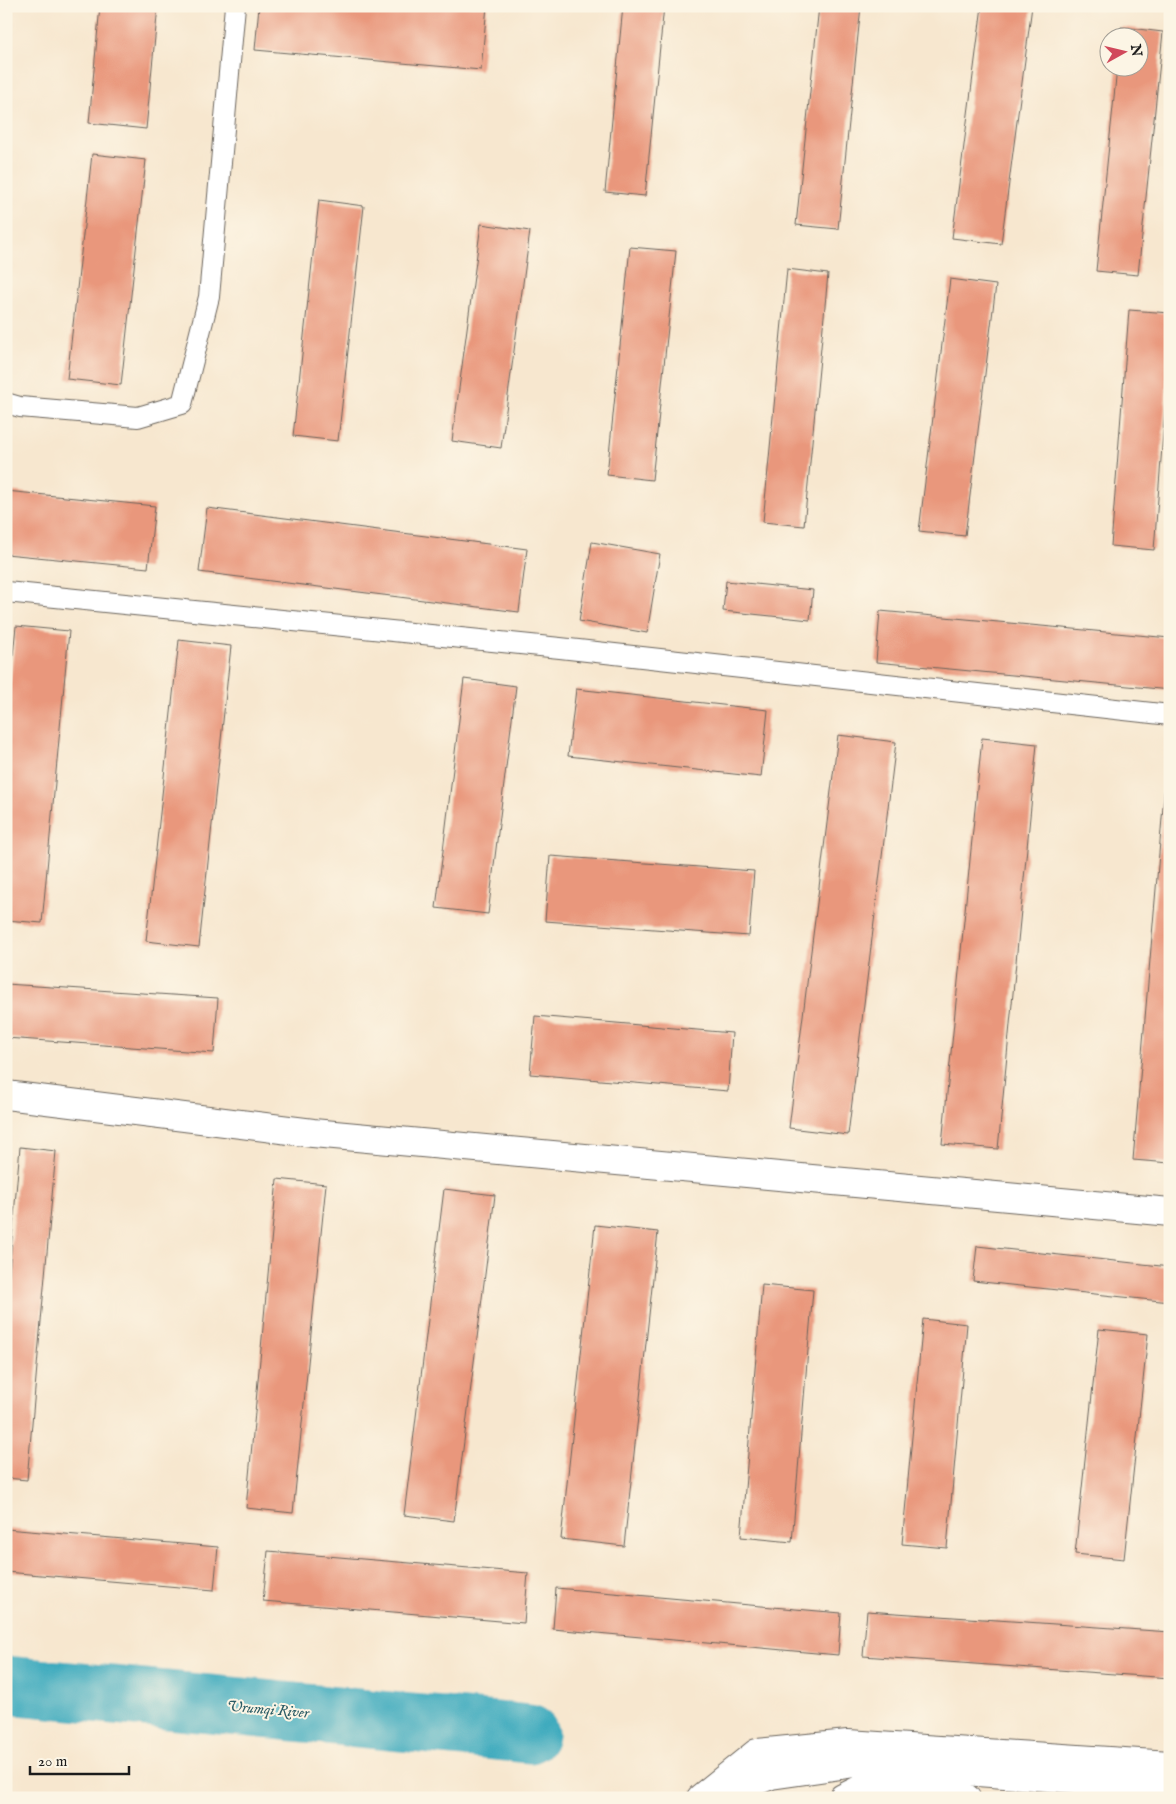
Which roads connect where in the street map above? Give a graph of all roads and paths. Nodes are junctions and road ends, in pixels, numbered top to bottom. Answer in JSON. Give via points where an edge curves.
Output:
{"nodes":[{"id":1,"x":235,"y":6,"type":"edge"},
{"id":2,"x":6,"y":403,"type":"edge"},
{"id":3,"x":6,"y":592,"type":"edge"},
{"id":4,"x":1170,"y":715,"type":"edge"},
{"id":5,"x":6,"y":1095,"type":"edge"},
{"id":6,"x":1170,"y":1212,"type":"edge"},
{"id":7,"x":1170,"y":1765,"type":"edge"},
{"id":8,"x":1170,"y":1786,"type":"edge"},
{"id":9,"x":851,"y":1794,"type":"edge"},
{"id":10,"x":701,"y":1798,"type":"edge"},
{"id":11,"x":713,"y":1798,"type":"edge"},
{"id":12,"x":966,"y":1798,"type":"edge"}],
"edges":[{"from":1,"to":2,"type":"lane","via":[[209,297],[182,404],[138,417],[20,407]]},
{"from":3,"to":4,"type":"lane","via":[[570,649]]},
{"from":5,"to":6,"type":"main road","via":[[313,1133]]},
{"from":7,"to":10,"type":"main road","via":[[848,1744],[757,1753]]},
{"from":8,"to":11,"type":"main road","via":[[855,1763],[771,1775]]},
{"from":9,"to":12,"type":"main road"}]}
